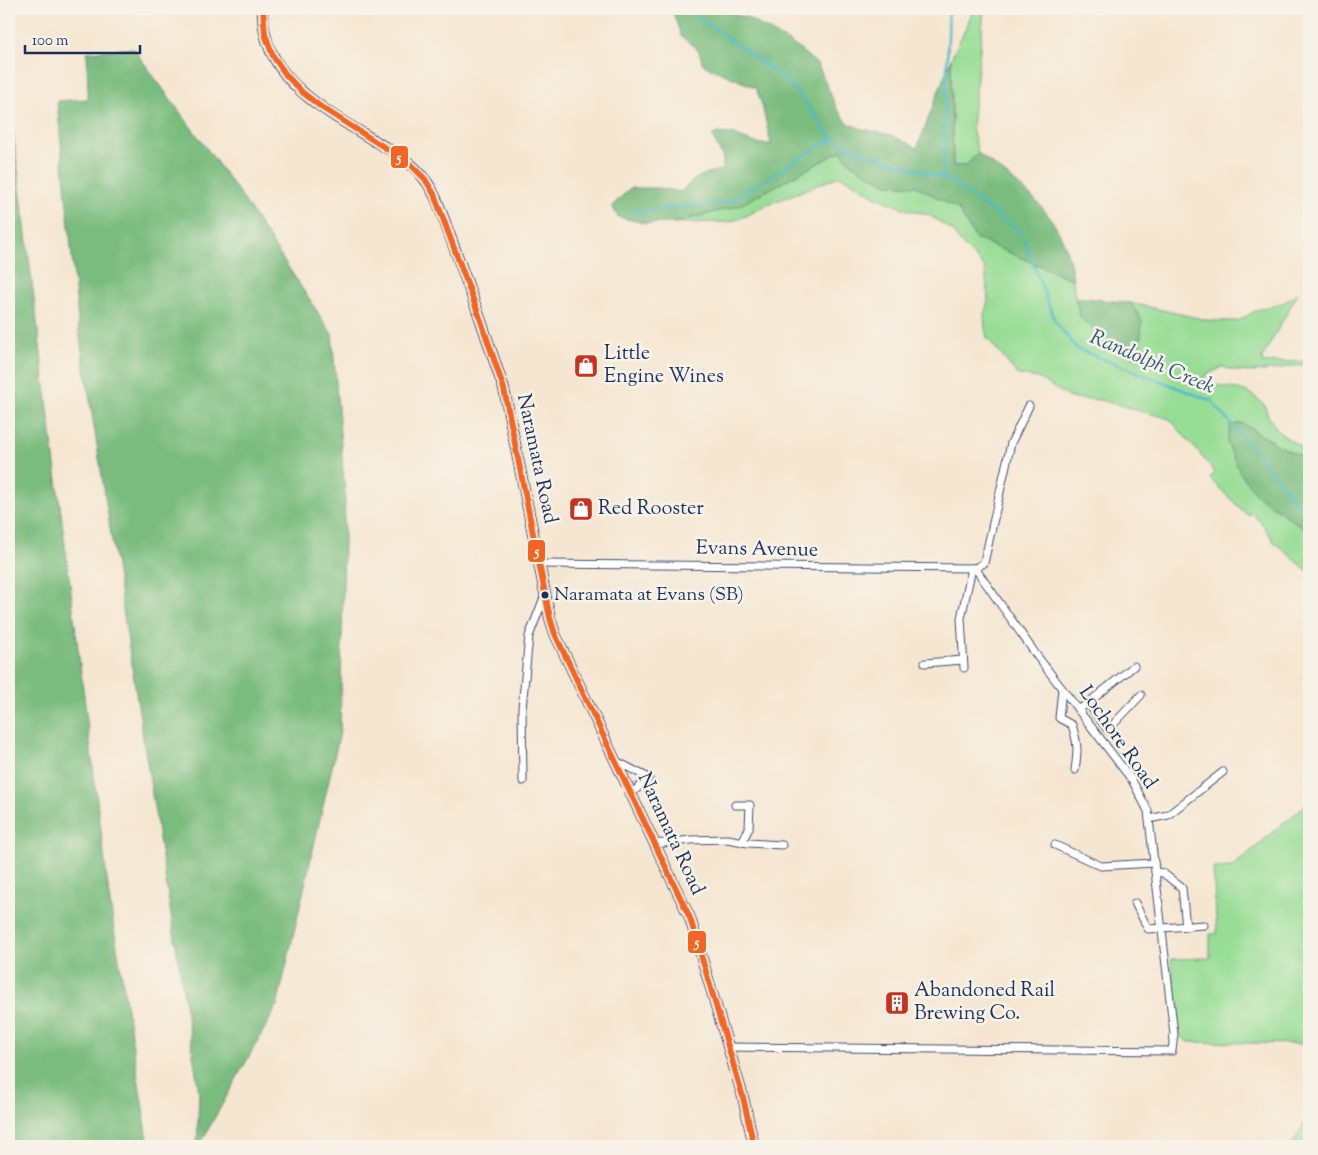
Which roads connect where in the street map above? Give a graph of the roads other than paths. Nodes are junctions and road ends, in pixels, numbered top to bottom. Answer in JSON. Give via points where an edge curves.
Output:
{"nodes":[{"id":1,"x":263,"y":9,"type":"edge"},
{"id":2,"x":1029,"y":406,"type":"dead end"},
{"id":3,"x":539,"y":564,"type":"junction"},
{"id":4,"x":973,"y":568,"type":"junction"},
{"id":5,"x":545,"y":595,"type":"junction"},
{"id":6,"x":964,"y":660,"type":"junction"},
{"id":7,"x":925,"y":663,"type":"dead end"},
{"id":8,"x":1134,"y":666,"type":"dead end"},
{"id":9,"x":964,"y":668,"type":"dead end"},
{"id":10,"x":1062,"y":689,"type":"junction"},
{"id":11,"x":1141,"y":695,"type":"dead end"},
{"id":12,"x":1088,"y":703,"type":"junction"},
{"id":13,"x":1078,"y":710,"type":"junction"},
{"id":14,"x":616,"y":761,"type":"junction"},
{"id":15,"x":1075,"y":770,"type":"dead end"},
{"id":16,"x":1224,"y":772,"type":"dead end"},
{"id":17,"x":523,"y":781,"type":"dead end"},
{"id":18,"x":631,"y":794,"type":"junction"},
{"id":19,"x":735,"y":805,"type":"dead end"},
{"id":20,"x":1149,"y":819,"type":"junction"},
{"id":21,"x":742,"y":842,"type":"junction"},
{"id":22,"x":655,"y":844,"type":"junction"},
{"id":23,"x":782,"y":845,"type":"dead end"},
{"id":24,"x":1055,"y":845,"type":"dead end"},
{"id":25,"x":1154,"y":863,"type":"junction"},
{"id":26,"x":1155,"y":872,"type":"junction"},
{"id":27,"x":1135,"y":903,"type":"dead end"},
{"id":28,"x":1204,"y":925,"type":"dead end"},
{"id":29,"x":1186,"y":927,"type":"junction"},
{"id":30,"x":1162,"y":929,"type":"junction"},
{"id":31,"x":727,"y":1047,"type":"junction"},
{"id":32,"x":754,"y":1146,"type":"edge"}],
"edges":[{"from":1,"to":3,"type":"main road","name":"Naramata Road","via":[[268,42],[291,82],[309,98],[402,158],[422,176],[440,206],[499,371]]},
{"from":2,"to":4,"type":"street","via":[[1011,443],[984,562]]},
{"from":3,"to":4,"type":"street","name":"Evans Avenue"},
{"from":3,"to":5,"type":"main road","name":"Naramata Road"},
{"from":4,"to":6,"type":"street","via":[[961,618]]},
{"from":4,"to":10,"type":"street","name":"Lochore Road"},
{"from":5,"to":14,"type":"main road","name":"Naramata Road","via":[[555,634]]},
{"from":5,"to":17,"type":"street","via":[[529,636],[522,708]]},
{"from":6,"to":7,"type":"street"},
{"from":6,"to":9,"type":"street"},
{"from":8,"to":12,"type":"street"},
{"from":10,"to":13,"type":"street","name":"Lochore Road"},
{"from":10,"to":15,"type":"street","via":[[1059,718],[1072,725],[1078,749]]},
{"from":11,"to":12,"type":"street","via":[[1108,730]]},
{"from":12,"to":13,"type":"street"},
{"from":13,"to":20,"type":"street","name":"Lochore Road","via":[[1132,780]]},
{"from":14,"to":18,"type":"main road","name":"Naramata Road"},
{"from":14,"to":18,"type":"street","via":[[648,778]]},
{"from":16,"to":20,"type":"street","via":[[1168,815]]},
{"from":18,"to":22,"type":"main road","name":"Naramata Road"},
{"from":19,"to":21,"type":"street","via":[[750,805],[749,828]]},
{"from":20,"to":25,"type":"street","name":"Lochore Road"},
{"from":21,"to":22,"type":"street","via":[[728,839]]},
{"from":21,"to":23,"type":"street"},
{"from":22,"to":31,"type":"main road","name":"Naramata Road","via":[[690,918]]},
{"from":24,"to":25,"type":"street","via":[[1101,866]]},
{"from":25,"to":26,"type":"street","name":"Lochore Road"},
{"from":26,"to":29,"type":"street","via":[[1163,873],[1182,888]]},
{"from":26,"to":30,"type":"street","name":"Lochore Road"},
{"from":27,"to":30,"type":"street","via":[[1148,929]]},
{"from":28,"to":29,"type":"street"},
{"from":29,"to":30,"type":"street"},
{"from":30,"to":31,"type":"street","name":"Lochore Road","via":[[1174,1034],[1172,1051]]},
{"from":31,"to":32,"type":"main road","name":"Naramata Road"}]}
